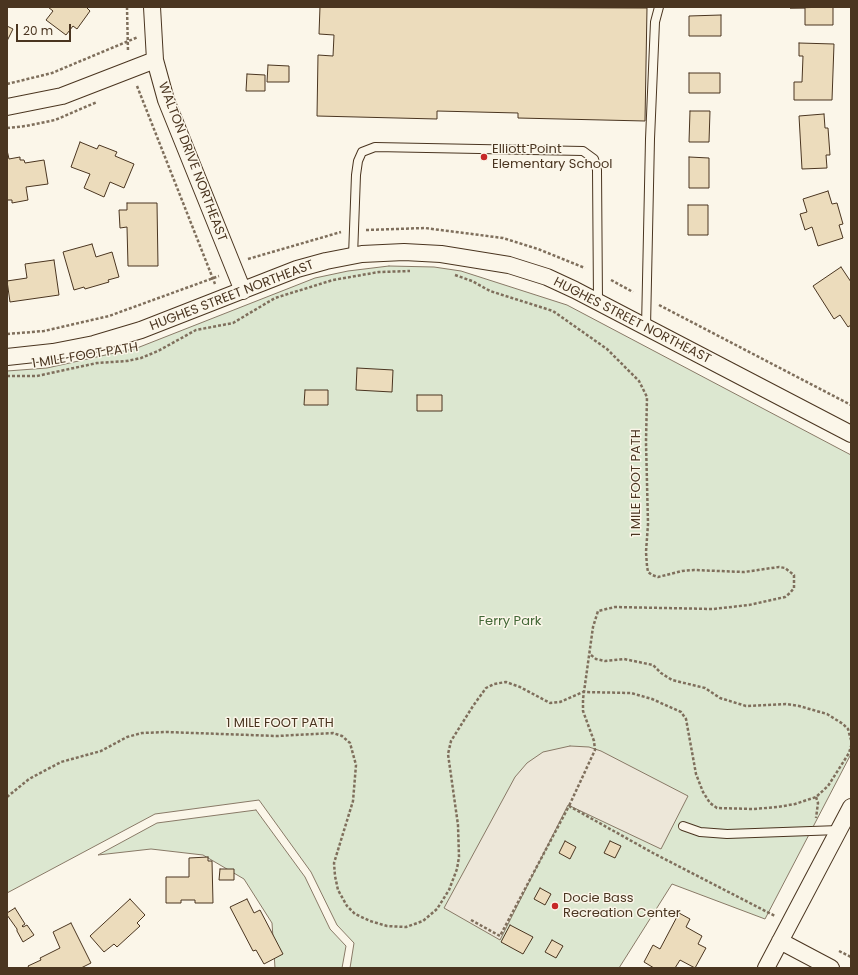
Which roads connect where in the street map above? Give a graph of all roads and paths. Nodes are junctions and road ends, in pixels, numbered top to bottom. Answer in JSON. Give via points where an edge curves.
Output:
{"nodes":[{"id":1,"x":127,"y":7,"type":"edge"},
{"id":2,"x":152,"y":7,"type":"edge"},
{"id":3,"x":659,"y":7,"type":"edge"},
{"id":4,"x":153,"y":32,"type":"junction"},
{"id":5,"x":127,"y":42,"type":"junction"},
{"id":6,"x":155,"y":60,"type":"junction"},
{"id":7,"x":131,"y":70,"type":"junction"},
{"id":8,"x":7,"y":84,"type":"edge"},
{"id":9,"x":7,"y":107,"type":"edge"},
{"id":10,"x":354,"y":231,"type":"junction"},
{"id":11,"x":353,"y":256,"type":"junction"},
{"id":12,"x":233,"y":268,"type":"junction"},
{"id":13,"x":412,"y":271,"type":"dead end"},
{"id":14,"x":598,"y":273,"type":"junction"},
{"id":15,"x":448,"y":274,"type":"dead end"},
{"id":16,"x":212,"y":278,"type":"junction"},
{"id":17,"x":243,"y":291,"type":"junction"},
{"id":18,"x":221,"y":299,"type":"junction"},
{"id":19,"x":648,"y":299,"type":"junction"},
{"id":20,"x":598,"y":301,"type":"junction"},
{"id":21,"x":646,"y":327,"type":"junction"},
{"id":22,"x":7,"y":334,"type":"edge"},
{"id":23,"x":7,"y":357,"type":"edge"},
{"id":24,"x":7,"y":376,"type":"edge"},
{"id":25,"x":851,"y":405,"type":"edge"},
{"id":26,"x":851,"y":434,"type":"edge"},
{"id":27,"x":590,"y":655,"type":"junction"},
{"id":28,"x":584,"y":692,"type":"junction"},
{"id":29,"x":851,"y":740,"type":"edge"},
{"id":30,"x":851,"y":746,"type":"edge"},
{"id":31,"x":7,"y":797,"type":"edge"},
{"id":32,"x":816,"y":797,"type":"junction"},
{"id":33,"x":569,"y":806,"type":"junction"},
{"id":34,"x":851,"y":807,"type":"edge"},
{"id":35,"x":683,"y":826,"type":"dead end"},
{"id":36,"x":839,"y":830,"type":"junction"},
{"id":37,"x":810,"y":831,"type":"junction"},
{"id":38,"x":471,"y":920,"type":"dead end"},
{"id":39,"x":789,"y":925,"type":"junction"},
{"id":40,"x":780,"y":941,"type":"junction"},
{"id":41,"x":837,"y":950,"type":"dead end"},
{"id":42,"x":851,"y":957,"type":"edge"},
{"id":43,"x":766,"y":968,"type":"edge"},
{"id":44,"x":831,"y":968,"type":"edge"}],
"edges":[{"from":1,"to":5,"type":"path"},
{"from":2,"to":4,"type":"street","name":"WALTON DRIVE NORTHEAST"},
{"from":3,"to":19,"type":"lane","via":[[655,22],[650,139]]},
{"from":4,"to":5,"type":"path"},
{"from":4,"to":6,"type":"street","name":"WALTON DRIVE NORTHEAST"},
{"from":5,"to":7,"type":"path"},
{"from":5,"to":8,"type":"path","via":[[52,72]]},
{"from":6,"to":7,"type":"street"},
{"from":6,"to":12,"type":"street","name":"WALTON DRIVE NORTHEAST","via":[[166,100]]},
{"from":7,"to":9,"type":"street","via":[[62,96]]},
{"from":7,"to":16,"type":"path"},
{"from":10,"to":11,"type":"lane"},
{"from":10,"to":12,"type":"path","via":[[325,236],[247,260]]},
{"from":10,"to":14,"type":"path","via":[[425,228],[504,238]]},
{"from":10,"to":14,"type":"lane","via":[[358,161],[362,152],[375,147],[582,151],[594,159],[597,170]]},
{"from":11,"to":17,"type":"street","name":"HUGHES STREET NORTHEAST","via":[[297,269]]},
{"from":11,"to":20,"type":"street","name":"HUGHES STREET NORTHEAST","via":[[404,252],[472,258],[509,265],[547,278]]},
{"from":12,"to":16,"type":"path"},
{"from":12,"to":17,"type":"street","name":"WALTON DRIVE NORTHEAST"},
{"from":13,"to":24,"type":"path","name":"1 MILE FOOT PATH","via":[[379,272],[333,280],[275,298],[233,323],[196,330],[141,358],[97,363],[37,376]]},
{"from":14,"to":19,"type":"path"},
{"from":14,"to":20,"type":"lane"},
{"from":15,"to":27,"type":"path","name":"1 MILE FOOT PATH","via":[[472,281],[490,291],[553,311],[607,349],[639,381],[647,397],[646,552],[648,572],[652,576],[694,570],[744,572],[779,567],[785,568],[794,576],[794,588],[785,597],[749,605],[713,608],[604,608],[598,611],[593,627]]},
{"from":16,"to":18,"type":"path"},
{"from":16,"to":22,"type":"path","via":[[109,316],[44,331]]},
{"from":17,"to":18,"type":"street","name":"HUGHES STREET NORTHEAST"},
{"from":18,"to":23,"type":"street","name":"HUGHES STREET NORTHEAST","via":[[141,330],[94,344]]},
{"from":19,"to":21,"type":"lane"},
{"from":19,"to":25,"type":"path"},
{"from":20,"to":21,"type":"street","name":"HUGHES STREET NORTHEAST"},
{"from":21,"to":26,"type":"street","name":"HUGHES STREET NORTHEAST"},
{"from":27,"to":28,"type":"path","name":"1 MILE FOOT PATH"},
{"from":27,"to":29,"type":"path","via":[[605,661],[624,659],[653,665],[672,680],[705,688],[720,698],[746,706],[786,704],[827,714],[843,724]]},
{"from":28,"to":31,"type":"path","name":"1 MILE FOOT PATH","via":[[560,702],[550,703],[506,682],[486,688],[451,741],[448,754],[458,825],[457,869],[437,909],[423,921],[406,927],[387,926],[355,914],[338,890],[334,864],[353,801],[356,765],[350,743],[334,733],[277,736],[142,733],[127,737],[101,751],[61,762],[29,779]]},
{"from":28,"to":32,"type":"path","name":"1 MILE FOOT PATH","via":[[631,693],[681,712],[686,719],[696,774],[703,792],[717,808],[778,807]]},
{"from":28,"to":33,"type":"path","name":"1 MILE FOOT PATH","via":[[583,711],[595,750]]},
{"from":30,"to":32,"type":"path","name":"1 MILE FOOT PATH","via":[[828,786]]},
{"from":32,"to":37,"type":"path","via":[[818,810]]},
{"from":33,"to":38,"type":"path","name":"1 MILE FOOT PATH","via":[[500,936]]},
{"from":33,"to":39,"type":"path"},
{"from":34,"to":36,"type":"street"},
{"from":35,"to":37,"type":"lane","via":[[700,832],[727,834]]},
{"from":36,"to":37,"type":"lane"},
{"from":36,"to":39,"type":"street"},
{"from":39,"to":40,"type":"street"},
{"from":40,"to":43,"type":"street"},
{"from":40,"to":44,"type":"street"},
{"from":41,"to":42,"type":"path"}]}
